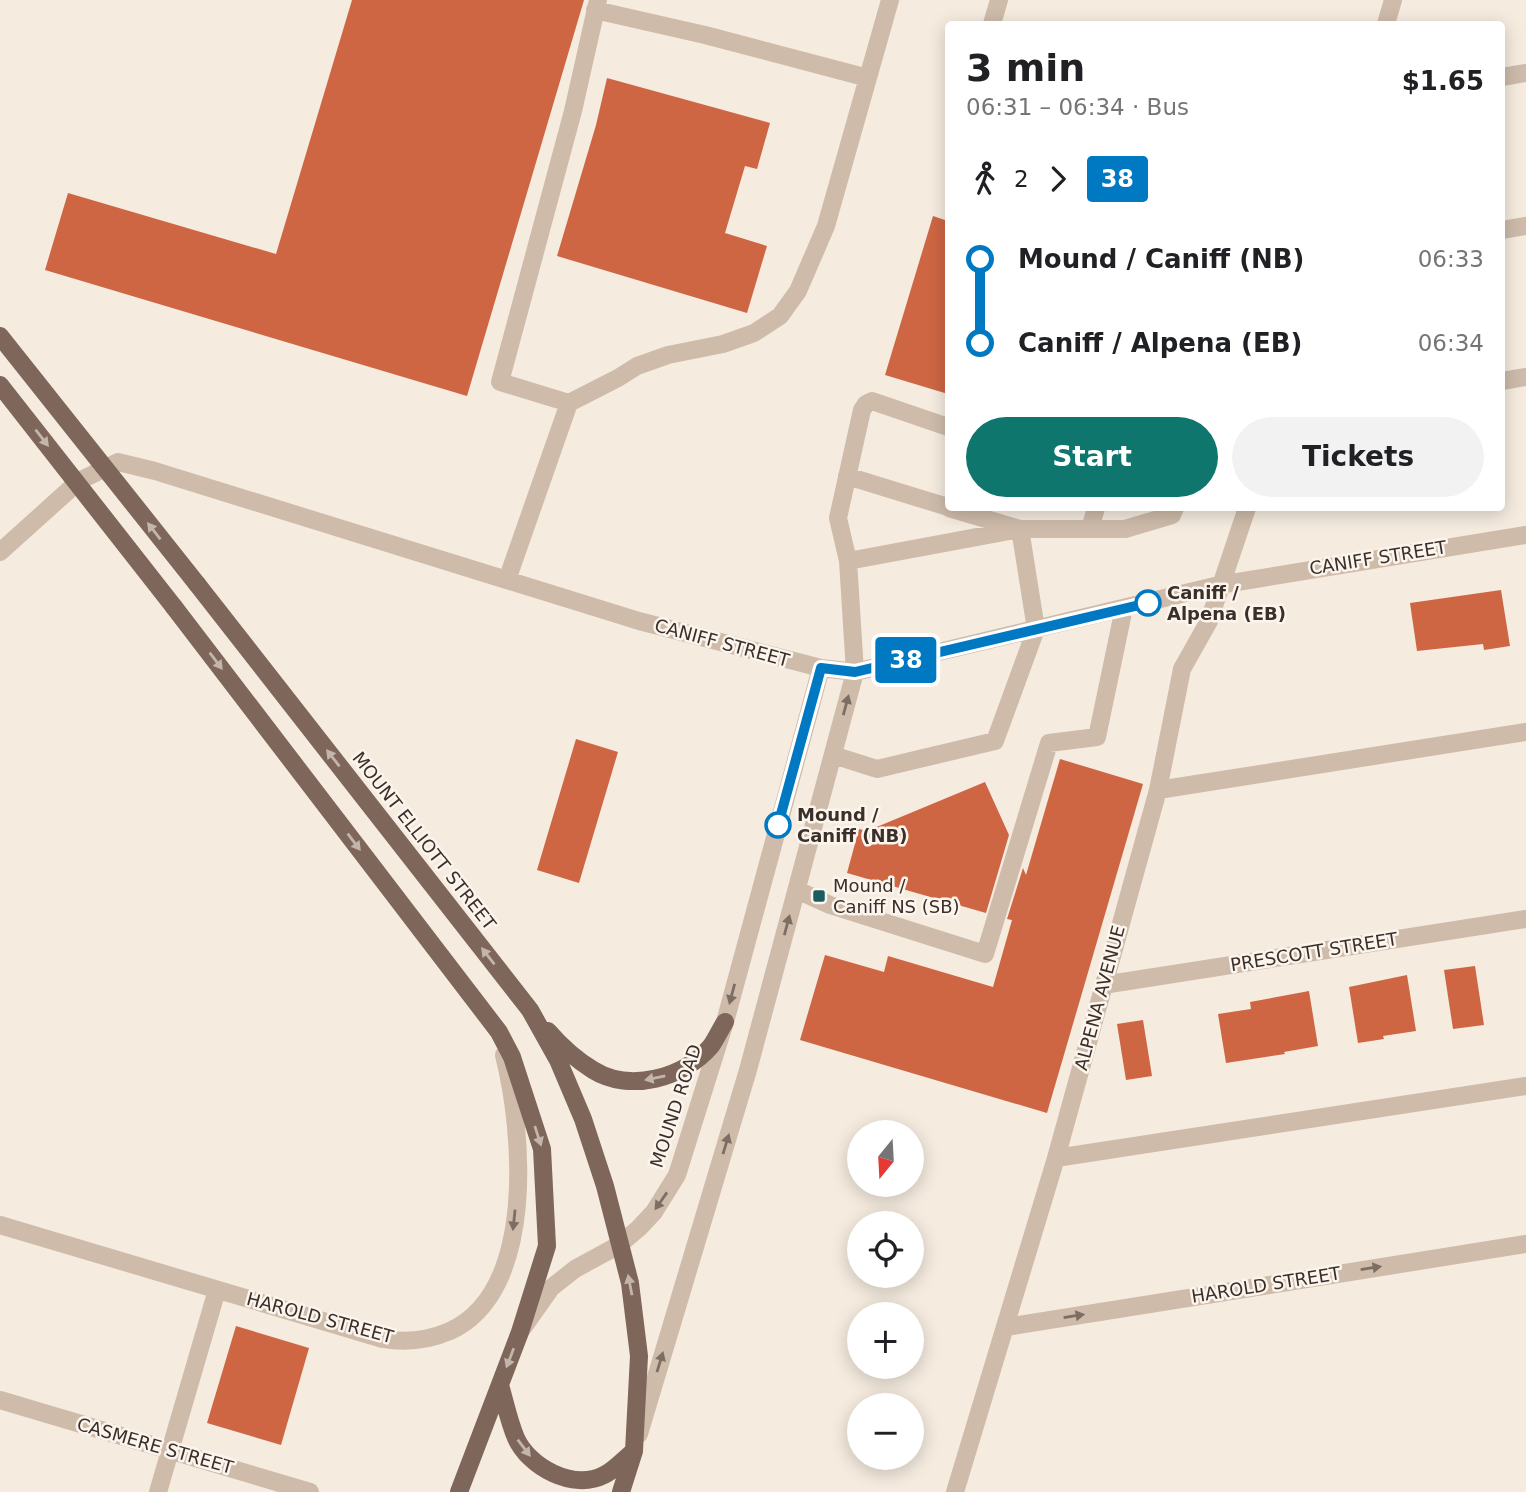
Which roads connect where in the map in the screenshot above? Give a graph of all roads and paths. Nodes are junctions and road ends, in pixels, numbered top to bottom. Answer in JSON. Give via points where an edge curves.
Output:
{"nodes":[{"id":1,"x":890,"y":0,"type":"edge"},
{"id":2,"x":999,"y":0,"type":"edge"},
{"id":3,"x":1394,"y":0,"type":"edge"},
{"id":4,"x":596,"y":5,"type":"edge"},
{"id":5,"x":993,"y":21,"type":"edge"},
{"id":6,"x":1387,"y":21,"type":"edge"},
{"id":7,"x":1526,"y":73,"type":"edge"},
{"id":8,"x":1505,"y":76,"type":"edge"},
{"id":9,"x":868,"y":78,"type":"junction"},
{"id":10,"x":1526,"y":226,"type":"edge"},
{"id":11,"x":1505,"y":230,"type":"edge"},
{"id":12,"x":0,"y":336,"type":"edge"},
{"id":13,"x":1526,"y":377,"type":"edge"},
{"id":14,"x":1505,"y":380,"type":"edge"},
{"id":15,"x":0,"y":385,"type":"edge"},
{"id":16,"x":569,"y":402,"type":"junction"},
{"id":17,"x":945,"y":426,"type":"edge"},
{"id":18,"x":847,"y":476,"type":"junction"},
{"id":19,"x":945,"y":506,"type":"edge"},
{"id":20,"x":961,"y":511,"type":"edge"},
{"id":21,"x":1095,"y":511,"type":"edge"},
{"id":22,"x":1174,"y":511,"type":"edge"},
{"id":23,"x":1246,"y":511,"type":"edge"},
{"id":24,"x":1020,"y":530,"type":"junction"},
{"id":25,"x":1090,"y":530,"type":"junction"},
{"id":26,"x":1526,"y":535,"type":"edge"},
{"id":27,"x":0,"y":552,"type":"edge"},
{"id":28,"x":848,"y":561,"type":"junction"},
{"id":29,"x":507,"y":580,"type":"junction"},
{"id":30,"x":1219,"y":585,"type":"junction"},
{"id":31,"x":1124,"y":608,"type":"junction"},
{"id":32,"x":1036,"y":629,"type":"junction"},
{"id":33,"x":821,"y":668,"type":"junction"},
{"id":34,"x":855,"y":672,"type":"junction"},
{"id":35,"x":1526,"y":732,"type":"edge"},
{"id":36,"x":833,"y":755,"type":"junction"},
{"id":37,"x":1158,"y":790,"type":"junction"},
{"id":38,"x":797,"y":890,"type":"junction"},
{"id":39,"x":1526,"y":919,"type":"edge"},
{"id":40,"x":1103,"y":985,"type":"junction"},
{"id":41,"x":530,"y":1010,"type":"junction"},
{"id":42,"x":725,"y":1022,"type":"junction"},
{"id":43,"x":499,"y":1032,"type":"junction"},
{"id":44,"x":1526,"y":1086,"type":"edge"},
{"id":45,"x":1056,"y":1158,"type":"junction"},
{"id":46,"x":0,"y":1225,"type":"edge"},
{"id":47,"x":1526,"y":1244,"type":"edge"},
{"id":48,"x":619,"y":1245,"type":"junction"},
{"id":49,"x":218,"y":1290,"type":"junction"},
{"id":50,"x":1006,"y":1327,"type":"junction"},
{"id":51,"x":520,"y":1332,"type":"junction"},
{"id":52,"x":500,"y":1385,"type":"junction"},
{"id":53,"x":0,"y":1400,"type":"edge"},
{"id":54,"x":170,"y":1451,"type":"junction"},
{"id":55,"x":634,"y":1451,"type":"junction"},
{"id":56,"x":158,"y":1492,"type":"edge"},
{"id":57,"x":310,"y":1492,"type":"edge"},
{"id":58,"x":459,"y":1492,"type":"edge"},
{"id":59,"x":621,"y":1492,"type":"edge"},
{"id":60,"x":955,"y":1492,"type":"edge"}],
"edges":[{"from":1,"to":9,"type":"street"},
{"from":2,"to":5,"type":"street"},
{"from":3,"to":6,"type":"street"},
{"from":4,"to":9,"type":"street"},
{"from":4,"to":16,"type":"street","via":[[573,111],[500,382]]},
{"from":7,"to":8,"type":"street"},
{"from":9,"to":16,"type":"street","via":[[826,226],[799,290],[780,316],[754,333],[637,366]]},
{"from":10,"to":11,"type":"street"},
{"from":41,"to":12,"type":"main road","name":"MOUNT ELLIOTT STREET","one_way":true,"bridge":true},
{"from":13,"to":14,"type":"street"},
{"from":15,"to":43,"type":"main road","one_way":true,"bridge":true},
{"from":16,"to":29,"type":"street"},
{"from":17,"to":18,"type":"street","via":[[872,401],[866,404]]},
{"from":18,"to":19,"type":"street"},
{"from":18,"to":28,"type":"street","via":[[838,518]]},
{"from":20,"to":24,"type":"street"},
{"from":21,"to":25,"type":"street"},
{"from":22,"to":25,"type":"street","via":[[1125,529]]},
{"from":23,"to":30,"type":"street","name":"ALPENA AVENUE"},
{"from":24,"to":25,"type":"street"},
{"from":24,"to":28,"type":"street"},
{"from":24,"to":32,"type":"street"},
{"from":26,"to":30,"type":"street","name":"CANIFF STREET"},
{"from":27,"to":29,"type":"street","name":"CANIFF STREET","via":[[79,481],[118,462]]},
{"from":28,"to":34,"type":"street"},
{"from":29,"to":33,"type":"street","name":"CANIFF STREET","via":[[639,621]]},
{"from":30,"to":31,"type":"street","name":"CANIFF STREET"},
{"from":30,"to":37,"type":"street","name":"ALPENA AVENUE","via":[[1209,621],[1182,668]]},
{"from":31,"to":32,"type":"street","name":"CANIFF STREET"},
{"from":31,"to":38,"type":"street","via":[[1097,737],[1049,743],[985,954],[830,905]]},
{"from":32,"to":34,"type":"street","name":"CANIFF STREET"},
{"from":32,"to":36,"type":"street","via":[[995,741],[877,769]]},
{"from":33,"to":34,"type":"street","name":"CANIFF STREET"},
{"from":33,"to":42,"type":"street","name":"MOUND ROAD","one_way":true},
{"from":36,"to":34,"type":"street","one_way":true},
{"from":35,"to":37,"type":"street"},
{"from":36,"to":38,"type":"street"},
{"from":37,"to":40,"type":"street","name":"ALPENA AVENUE"},
{"from":55,"to":38,"type":"street","one_way":true},
{"from":39,"to":40,"type":"street","name":"PRESCOTT STREET"},
{"from":40,"to":45,"type":"street","name":"ALPENA AVENUE"},
{"from":42,"to":41,"type":"main road","one_way":true,"via":[[712,1044],[689,1065],[662,1077],[632,1080],[593,1070],[555,1039]]},
{"from":41,"to":48,"type":"main road","name":"MOUNT ELLIOTT STREET","via":[[583,1119]]},
{"from":42,"to":48,"type":"street","name":"MOUND ROAD","one_way":true,"via":[[677,1175],[654,1212]]},
{"from":43,"to":49,"type":"street","name":"HAROLD STREET","one_way":true,"via":[[516,1124],[516,1206],[506,1265],[475,1315],[438,1336],[395,1341]]},
{"from":43,"to":51,"type":"main road","one_way":true,"via":[[512,1057],[542,1149],[547,1246]]},
{"from":44,"to":45,"type":"street"},
{"from":45,"to":50,"type":"street","name":"ALPENA AVENUE"},
{"from":46,"to":49,"type":"street","name":"HAROLD STREET"},
{"from":50,"to":47,"type":"street","name":"HAROLD STREET","one_way":true},
{"from":48,"to":51,"type":"street","name":"MOUND ROAD","via":[[551,1288]]},
{"from":55,"to":48,"type":"main road","name":"MOUNT ELLIOTT STREET","one_way":true,"via":[[639,1356],[630,1283]]},
{"from":49,"to":54,"type":"street"},
{"from":50,"to":60,"type":"street","name":"ALPENA AVENUE"},
{"from":51,"to":52,"type":"main road","name":"MOUND ROAD","one_way":true},
{"from":52,"to":55,"type":"main road","one_way":true,"via":[[517,1439],[535,1463],[562,1477],[581,1480],[605,1475]]},
{"from":52,"to":58,"type":"main road","name":"MOUND ROAD"},
{"from":53,"to":54,"type":"street","name":"CASMERE STREET"},
{"from":54,"to":56,"type":"street"},
{"from":54,"to":57,"type":"street","name":"CASMERE STREET"},
{"from":55,"to":59,"type":"main road"}]}
